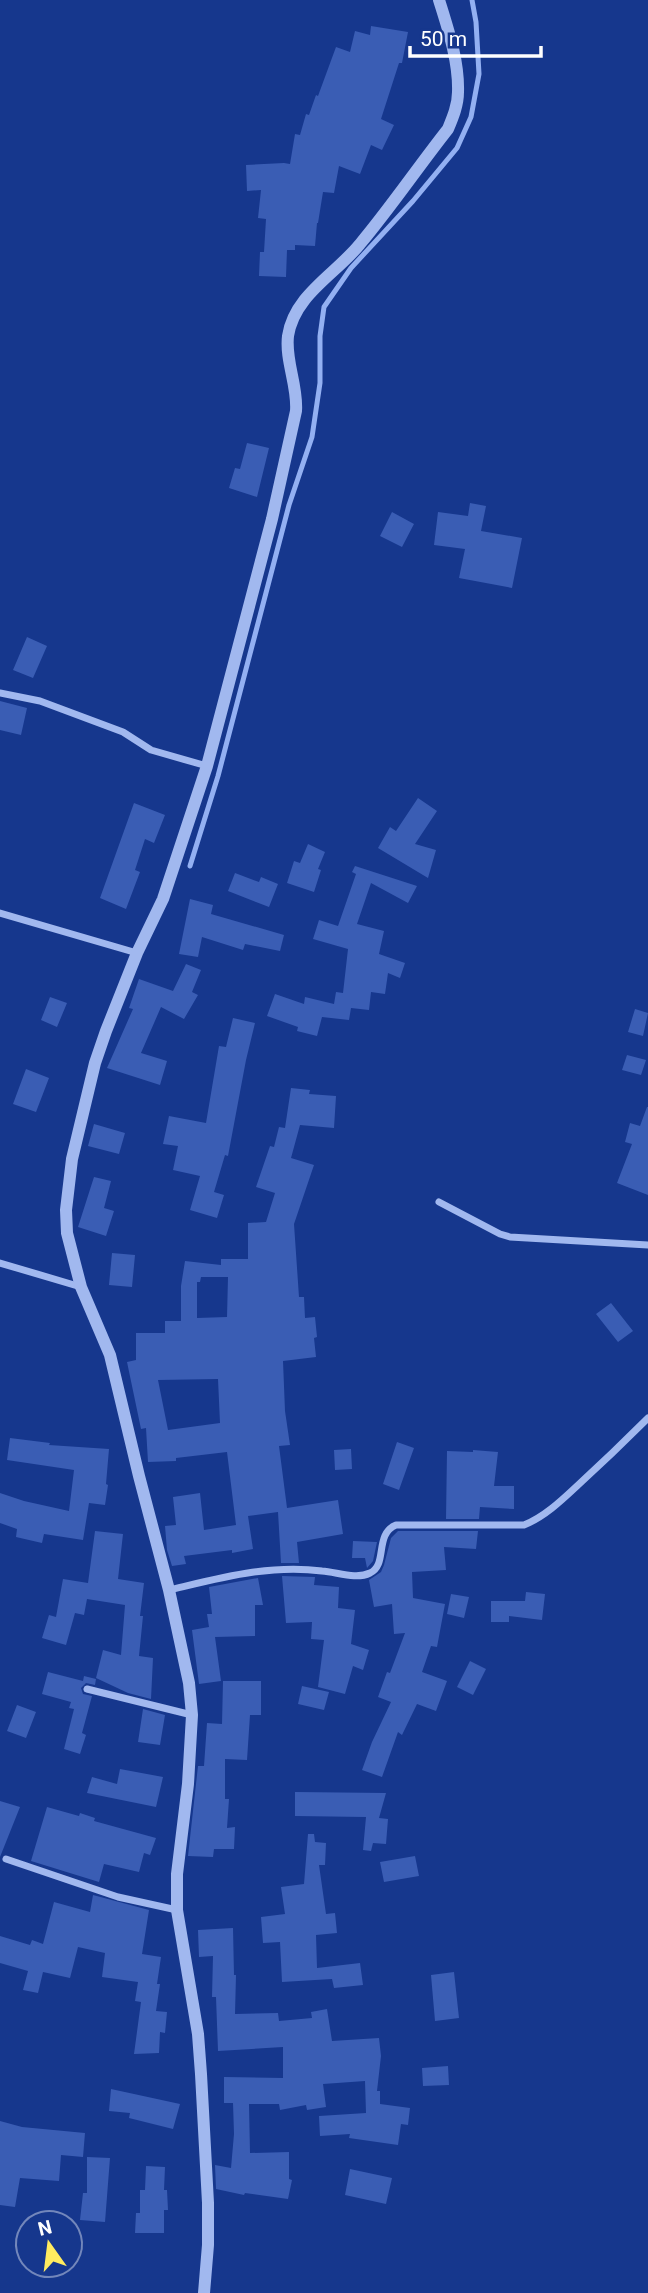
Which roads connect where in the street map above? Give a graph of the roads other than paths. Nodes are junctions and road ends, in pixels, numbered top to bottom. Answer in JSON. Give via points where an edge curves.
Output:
{"nodes":[{"id":1,"x":439,"y":0,"type":"edge"},
{"id":2,"x":0,"y":693,"type":"edge"},
{"id":3,"x":206,"y":766,"type":"junction"},
{"id":4,"x":0,"y":913,"type":"edge"},
{"id":5,"x":137,"y":953,"type":"junction"},
{"id":6,"x":439,"y":1202,"type":"dead end"},
{"id":7,"x":648,"y":1245,"type":"edge"},
{"id":8,"x":0,"y":1263,"type":"edge"},
{"id":9,"x":81,"y":1287,"type":"junction"},
{"id":10,"x":648,"y":1418,"type":"edge"},
{"id":11,"x":169,"y":1590,"type":"junction"},
{"id":12,"x":87,"y":1689,"type":"dead end"},
{"id":13,"x":192,"y":1715,"type":"junction"},
{"id":14,"x":6,"y":1859,"type":"dead end"},
{"id":15,"x":177,"y":1910,"type":"junction"},
{"id":16,"x":204,"y":2293,"type":"edge"}],
"edges":[{"from":1,"to":3,"type":"street","via":[[452,43],[458,93],[455,111],[447,129],[358,246],[320,280],[290,329],[296,411]]},
{"from":2,"to":3,"type":"street","via":[[40,701],[123,732],[151,750]]},
{"from":3,"to":5,"type":"street","via":[[168,887]]},
{"from":4,"to":5,"type":"street"},
{"from":5,"to":9,"type":"street","via":[[95,1063],[72,1159],[67,1233]]},
{"from":6,"to":7,"type":"street","via":[[510,1237]]},
{"from":8,"to":9,"type":"street"},
{"from":9,"to":11,"type":"street","via":[[110,1355]]},
{"from":10,"to":11,"type":"street","via":[[560,1502],[524,1525],[396,1525],[385,1534],[376,1569],[368,1574],[271,1569]]},
{"from":11,"to":13,"type":"street"},
{"from":12,"to":13,"type":"street"},
{"from":13,"to":15,"type":"street"},
{"from":14,"to":15,"type":"street","via":[[118,1897]]},
{"from":15,"to":16,"type":"street","via":[[201,2074],[208,2203]]}]}
